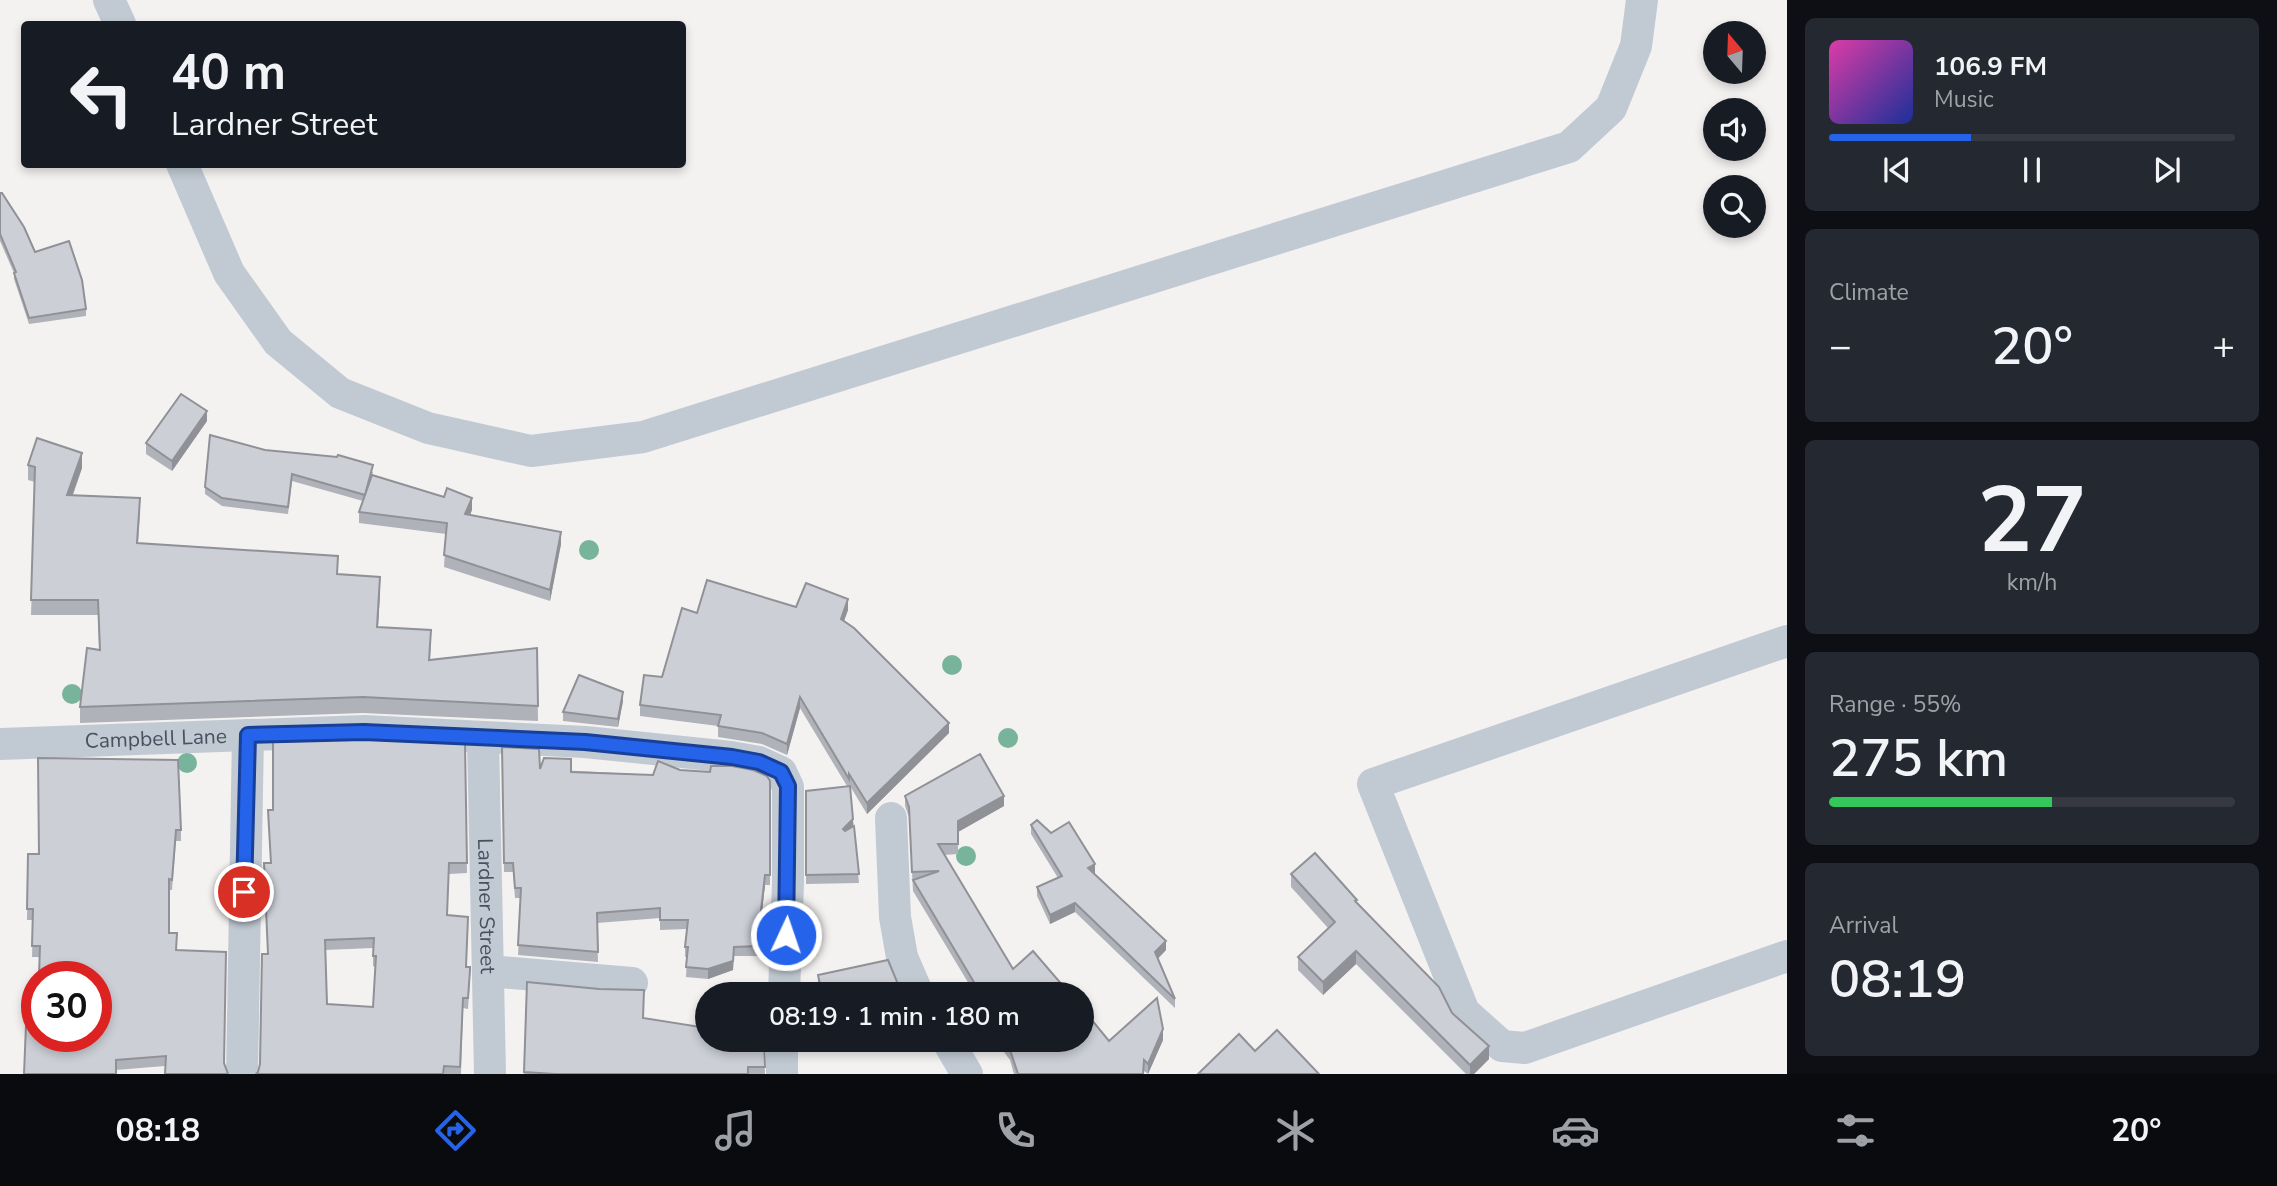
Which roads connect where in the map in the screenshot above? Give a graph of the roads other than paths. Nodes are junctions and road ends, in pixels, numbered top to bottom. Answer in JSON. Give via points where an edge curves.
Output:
{"nodes":[{"id":1,"x":109,"y":0,"type":"edge"},
{"id":2,"x":1642,"y":0,"type":"edge"},
{"id":3,"x":119,"y":21,"type":"edge"},
{"id":4,"x":184,"y":168,"type":"edge"},
{"id":5,"x":1787,"y":641,"type":"edge"},
{"id":6,"x":248,"y":735,"type":"junction"},
{"id":7,"x":483,"y":738,"type":"junction"},
{"id":8,"x":0,"y":744,"type":"edge"},
{"id":9,"x":891,"y":818,"type":"dead end"},
{"id":10,"x":1787,"y":956,"type":"edge"},
{"id":11,"x":488,"y":971,"type":"junction"},
{"id":12,"x":784,"y":982,"type":"edge"},
{"id":13,"x":913,"y":982,"type":"edge"},
{"id":14,"x":632,"y":983,"type":"dead end"},
{"id":15,"x":782,"y":1052,"type":"edge"},
{"id":16,"x":954,"y":1052,"type":"edge"},
{"id":17,"x":243,"y":1074,"type":"edge"},
{"id":18,"x":490,"y":1074,"type":"edge"},
{"id":19,"x":782,"y":1074,"type":"edge"},
{"id":20,"x":967,"y":1074,"type":"edge"}],
"edges":[{"from":1,"to":3,"type":"street"},
{"from":2,"to":4,"type":"street","via":[[1636,46],[1611,108],[1569,147],[643,438],[531,451],[428,428],[340,393],[278,342],[229,273]]},
{"from":5,"to":10,"type":"street","via":[[1373,784],[1464,1012],[1502,1046],[1525,1048]]},
{"from":6,"to":7,"type":"street","name":"Campbell Lane","via":[[364,732]]},
{"from":6,"to":8,"type":"street","name":"Campbell Lane"},
{"from":6,"to":17,"type":"street"},
{"from":7,"to":11,"type":"street","name":"Lardner Street"},
{"from":7,"to":12,"type":"street","name":"Campbell Lane","via":[[585,742],[732,757],[781,772],[788,786]]},
{"from":9,"to":13,"type":"street","via":[[895,917],[902,957]]},
{"from":11,"to":14,"type":"street"},
{"from":11,"to":18,"type":"street","name":"Lardner Street"},
{"from":15,"to":19,"type":"street"},
{"from":16,"to":20,"type":"street"}]}
